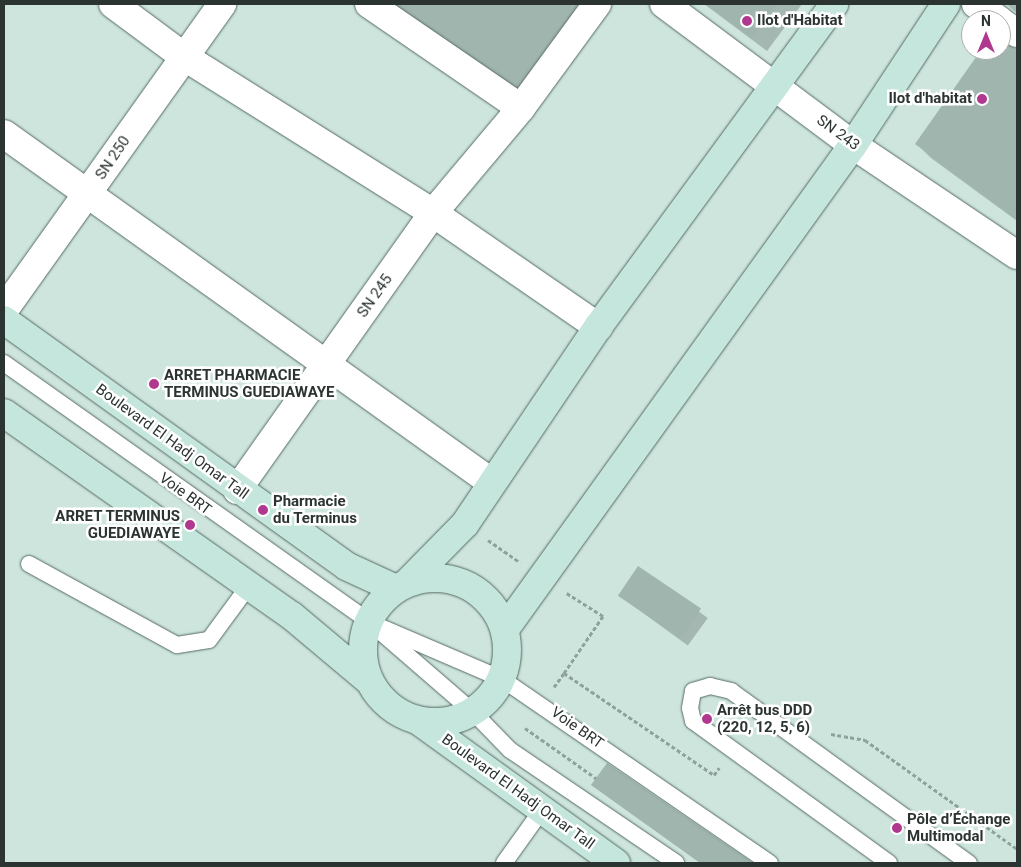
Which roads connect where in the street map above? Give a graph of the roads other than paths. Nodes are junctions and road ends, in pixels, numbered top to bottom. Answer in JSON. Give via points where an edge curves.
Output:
{"nodes":[{"id":1,"x":113,"y":4,"type":"edge"},
{"id":2,"x":222,"y":4,"type":"edge"},
{"id":3,"x":369,"y":4,"type":"edge"},
{"id":4,"x":597,"y":4,"type":"edge"},
{"id":5,"x":664,"y":4,"type":"edge"},
{"id":6,"x":834,"y":4,"type":"edge"},
{"id":7,"x":946,"y":4,"type":"edge"},
{"id":8,"x":183,"y":56,"type":"junction"},
{"id":9,"x":775,"y":87,"type":"junction"},
{"id":10,"x":521,"y":108,"type":"junction"},
{"id":11,"x":4,"y":134,"type":"edge"},
{"id":12,"x":852,"y":145,"type":"junction"},
{"id":13,"x":88,"y":195,"type":"junction"},
{"id":14,"x":433,"y":213,"type":"junction"},
{"id":15,"x":1017,"y":255,"type":"edge"},
{"id":16,"x":4,"y":310,"type":"edge"},
{"id":17,"x":4,"y":320,"type":"edge"},
{"id":18,"x":598,"y":327,"type":"junction"},
{"id":19,"x":4,"y":363,"type":"edge"},
{"id":20,"x":326,"y":365,"type":"junction"},
{"id":21,"x":9,"y":426,"type":"edge"},
{"id":22,"x":492,"y":482,"type":"junction"},
{"id":23,"x":237,"y":490,"type":"junction"},
{"id":24,"x":29,"y":564,"type":"dead end"},
{"id":25,"x":402,"y":585,"type":"junction"},
{"id":26,"x":248,"y":587,"type":"junction"},
{"id":27,"x":368,"y":621,"type":"junction"},
{"id":28,"x":505,"y":629,"type":"junction"},
{"id":29,"x":367,"y":679,"type":"junction"},
{"id":30,"x":502,"y":679,"type":"junction"},
{"id":31,"x":472,"y":712,"type":"junction"},
{"id":32,"x":420,"y":721,"type":"junction"},
{"id":33,"x":542,"y":810,"type":"junction"},
{"id":34,"x":504,"y":863,"type":"edge"},
{"id":35,"x":616,"y":863,"type":"edge"},
{"id":36,"x":676,"y":863,"type":"edge"},
{"id":37,"x":770,"y":863,"type":"edge"},
{"id":38,"x":889,"y":863,"type":"edge"},
{"id":39,"x":969,"y":863,"type":"edge"}],
"edges":[{"from":1,"to":8,"type":"street"},
{"from":2,"to":8,"type":"street","name":"SN 250"},
{"from":3,"to":10,"type":"street"},
{"from":4,"to":10,"type":"street","name":"SN 245"},
{"from":5,"to":9,"type":"street","name":"SN 243"},
{"from":6,"to":9,"type":"main road"},
{"from":7,"to":12,"type":"main road"},
{"from":8,"to":13,"type":"street","name":"SN 250"},
{"from":8,"to":14,"type":"street"},
{"from":9,"to":12,"type":"street","name":"SN 243"},
{"from":9,"to":18,"type":"main road"},
{"from":10,"to":14,"type":"street","name":"SN 245"},
{"from":11,"to":13,"type":"street"},
{"from":12,"to":15,"type":"street","name":"SN 243"},
{"from":12,"to":28,"type":"main road"},
{"from":13,"to":16,"type":"street","name":"SN 250"},
{"from":13,"to":20,"type":"street"},
{"from":14,"to":18,"type":"street"},
{"from":14,"to":20,"type":"street","name":"SN 245"},
{"from":17,"to":23,"type":"main road","name":"Boulevard El Hadj Omar Tall"},
{"from":18,"to":22,"type":"main road"},
{"from":19,"to":27,"type":"lane","name":"Voie BRT"},
{"from":20,"to":22,"type":"street"},
{"from":20,"to":23,"type":"street","name":"SN 245"},
{"from":21,"to":26,"type":"main road","name":"Boulevard El Hadj Omar Tall"},
{"from":22,"to":25,"type":"main road","via":[[465,524]]},
{"from":23,"to":25,"type":"main road","name":"Boulevard El Hadj Omar Tall","via":[[346,566]]},
{"from":24,"to":26,"type":"lane","via":[[177,644],[209,640]]},
{"from":25,"to":27,"type":"main road","name":"Boulevard El Hadj Omar Tall","via":[[384,597]]},
{"from":25,"to":28,"type":"main road","name":"Boulevard El Hadj Omar Tall","via":[[432,578],[456,580],[470,587],[494,608]]},
{"from":26,"to":29,"type":"main road","name":"Boulevard El Hadj Omar Tall","via":[[292,616]]},
{"from":27,"to":29,"type":"main road","name":"Boulevard El Hadj Omar Tall","via":[[362,640],[362,660]]},
{"from":27,"to":30,"type":"lane","name":"Voie BRT"},
{"from":27,"to":31,"type":"lane","name":"Voie BRT"},
{"from":28,"to":30,"type":"main road","name":"Boulevard El Hadj Omar Tall","via":[[507,654]]},
{"from":29,"to":32,"type":"main road","name":"Boulevard El Hadj Omar Tall","via":[[380,698],[392,708]]},
{"from":30,"to":31,"type":"main road","name":"Boulevard El Hadj Omar Tall","via":[[490,698]]},
{"from":30,"to":37,"type":"lane","name":"Voie BRT"},
{"from":31,"to":32,"type":"main road","name":"Boulevard El Hadj Omar Tall","via":[[456,720]]},
{"from":31,"to":36,"type":"lane","name":"Voie BRT","via":[[510,750]]},
{"from":32,"to":33,"type":"main road","name":"Boulevard El Hadj Omar Tall"},
{"from":33,"to":34,"type":"lane"},
{"from":33,"to":35,"type":"main road","name":"Boulevard El Hadj Omar Tall"},
{"from":38,"to":39,"type":"lane","via":[[693,721],[690,708],[693,692],[710,686],[731,691]]}]}
